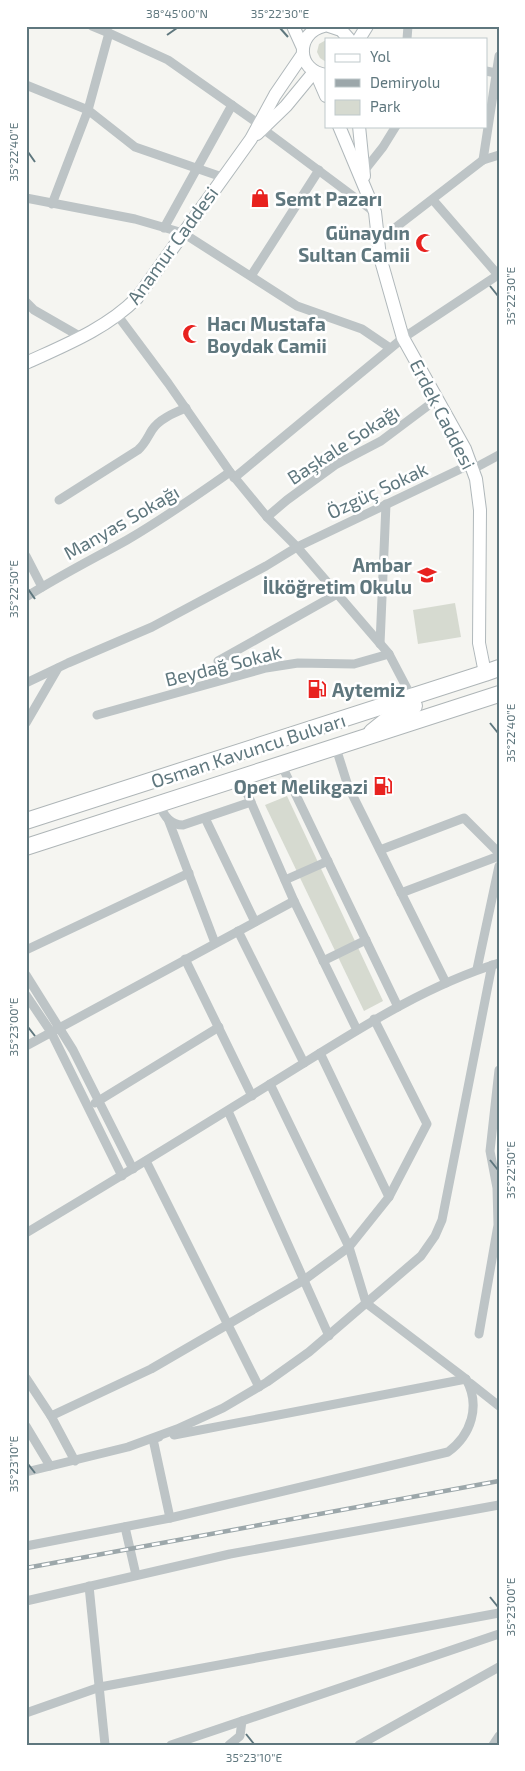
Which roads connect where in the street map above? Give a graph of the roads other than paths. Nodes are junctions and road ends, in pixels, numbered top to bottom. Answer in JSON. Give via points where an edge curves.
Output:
{"nodes":[{"id":1,"x":92,"y":26,"type":"edge"},
{"id":2,"x":293,"y":26,"type":"edge"},
{"id":3,"x":324,"y":26,"type":"edge"},
{"id":4,"x":331,"y":26,"type":"edge"},
{"id":5,"x":367,"y":26,"type":"edge"},
{"id":6,"x":109,"y":33,"type":"junction"},
{"id":7,"x":348,"y":38,"type":"edge"},
{"id":8,"x":360,"y":38,"type":"edge"},
{"id":9,"x":303,"y":51,"type":"junction"},
{"id":10,"x":499,"y":56,"type":"edge"},
{"id":11,"x":488,"y":71,"type":"edge"},
{"id":12,"x":319,"y":73,"type":"edge"},
{"id":13,"x":496,"y":73,"type":"junction"},
{"id":14,"x":26,"y":85,"type":"edge"},
{"id":15,"x":325,"y":93,"type":"edge"},
{"id":16,"x":232,"y":105,"type":"junction"},
{"id":17,"x":88,"y":110,"type":"junction"},
{"id":18,"x":261,"y":126,"type":"junction"},
{"id":19,"x":488,"y":127,"type":"edge"},
{"id":20,"x":340,"y":128,"type":"edge"},
{"id":21,"x":359,"y":128,"type":"edge"},
{"id":22,"x":395,"y":128,"type":"edge"},
{"id":23,"x":488,"y":128,"type":"edge"},
{"id":24,"x":499,"y":155,"type":"edge"},
{"id":25,"x":483,"y":160,"type":"junction"},
{"id":26,"x":196,"y":168,"type":"junction"},
{"id":27,"x":320,"y":170,"type":"junction"},
{"id":28,"x":364,"y":171,"type":"junction"},
{"id":29,"x":222,"y":177,"type":"junction"},
{"id":30,"x":366,"y":190,"type":"junction"},
{"id":31,"x":26,"y":198,"type":"edge"},
{"id":32,"x":433,"y":200,"type":"junction"},
{"id":33,"x":52,"y":204,"type":"junction"},
{"id":34,"x":375,"y":212,"type":"junction"},
{"id":35,"x":164,"y":228,"type":"junction"},
{"id":36,"x":183,"y":233,"type":"junction"},
{"id":37,"x":378,"y":241,"type":"junction"},
{"id":38,"x":251,"y":276,"type":"junction"},
{"id":39,"x":498,"y":276,"type":"edge"},
{"id":40,"x":26,"y":302,"type":"edge"},
{"id":41,"x":118,"y":316,"type":"junction"},
{"id":42,"x":81,"y":337,"type":"junction"},
{"id":43,"x":403,"y":338,"type":"junction"},
{"id":44,"x":390,"y":348,"type":"junction"},
{"id":45,"x":26,"y":363,"type":"edge"},
{"id":46,"x":437,"y":399,"type":"junction"},
{"id":47,"x":186,"y":408,"type":"junction"},
{"id":48,"x":499,"y":455,"type":"edge"},
{"id":49,"x":472,"y":466,"type":"junction"},
{"id":50,"x":232,"y":475,"type":"junction"},
{"id":51,"x":59,"y":500,"type":"dead end"},
{"id":52,"x":386,"y":504,"type":"junction"},
{"id":53,"x":267,"y":516,"type":"junction"},
{"id":54,"x":297,"y":547,"type":"junction"},
{"id":55,"x":26,"y":556,"type":"edge"},
{"id":56,"x":42,"y":587,"type":"junction"},
{"id":57,"x":338,"y":594,"type":"junction"},
{"id":58,"x":26,"y":597,"type":"edge"},
{"id":59,"x":380,"y":644,"type":"junction"},
{"id":60,"x":389,"y":654,"type":"junction"},
{"id":61,"x":218,"y":661,"type":"dead end"},
{"id":62,"x":58,"y":668,"type":"junction"},
{"id":63,"x":492,"y":670,"type":"edge"},
{"id":64,"x":26,"y":683,"type":"edge"},
{"id":65,"x":499,"y":694,"type":"edge"},
{"id":66,"x":411,"y":696,"type":"junction"},
{"id":67,"x":96,"y":715,"type":"dead end"},
{"id":68,"x":26,"y":723,"type":"edge"},
{"id":69,"x":364,"y":738,"type":"junction"},
{"id":70,"x":336,"y":748,"type":"junction"},
{"id":71,"x":281,"y":764,"type":"junction"},
{"id":72,"x":240,"y":777,"type":"junction"},
{"id":73,"x":251,"y":802,"type":"junction"},
{"id":74,"x":159,"y":803,"type":"junction"},
{"id":75,"x":205,"y":818,"type":"junction"},
{"id":76,"x":168,"y":819,"type":"junction"},
{"id":77,"x":26,"y":821,"type":"edge"},
{"id":78,"x":26,"y":847,"type":"edge"},
{"id":79,"x":380,"y":850,"type":"junction"},
{"id":80,"x":499,"y":855,"type":"edge"},
{"id":81,"x":328,"y":861,"type":"junction"},
{"id":82,"x":499,"y":866,"type":"edge"},
{"id":83,"x":189,"y":874,"type":"junction"},
{"id":84,"x":285,"y":880,"type":"junction"},
{"id":85,"x":402,"y":893,"type":"junction"},
{"id":86,"x":294,"y":901,"type":"junction"},
{"id":87,"x":255,"y":922,"type":"junction"},
{"id":88,"x":238,"y":931,"type":"junction"},
{"id":89,"x":366,"y":940,"type":"junction"},
{"id":90,"x":215,"y":943,"type":"junction"},
{"id":91,"x":26,"y":950,"type":"edge"},
{"id":92,"x":185,"y":959,"type":"junction"},
{"id":93,"x":323,"y":961,"type":"junction"},
{"id":94,"x":496,"y":964,"type":"edge"},
{"id":95,"x":477,"y":970,"type":"junction"},
{"id":96,"x":26,"y":975,"type":"edge"},
{"id":97,"x":446,"y":983,"type":"junction"},
{"id":98,"x":26,"y":995,"type":"edge"},
{"id":99,"x":398,"y":1006,"type":"junction"},
{"id":100,"x":374,"y":1019,"type":"junction"},
{"id":101,"x":218,"y":1027,"type":"junction"},
{"id":102,"x":55,"y":1030,"type":"junction"},
{"id":103,"x":356,"y":1030,"type":"junction"},
{"id":104,"x":26,"y":1046,"type":"edge"},
{"id":105,"x":320,"y":1053,"type":"junction"},
{"id":106,"x":304,"y":1063,"type":"junction"},
{"id":107,"x":499,"y":1070,"type":"edge"},
{"id":108,"x":270,"y":1084,"type":"junction"},
{"id":109,"x":252,"y":1096,"type":"junction"},
{"id":110,"x":98,"y":1101,"type":"junction"},
{"id":111,"x":87,"y":1106,"type":"junction"},
{"id":112,"x":228,"y":1110,"type":"junction"},
{"id":113,"x":146,"y":1161,"type":"junction"},
{"id":114,"x":133,"y":1169,"type":"junction"},
{"id":115,"x":122,"y":1176,"type":"junction"},
{"id":116,"x":389,"y":1197,"type":"junction"},
{"id":117,"x":26,"y":1233,"type":"edge"},
{"id":118,"x":349,"y":1246,"type":"junction"},
{"id":119,"x":304,"y":1280,"type":"junction"},
{"id":120,"x":366,"y":1303,"type":"junction"},
{"id":121,"x":227,"y":1324,"type":"junction"},
{"id":122,"x":479,"y":1334,"type":"dead end"},
{"id":123,"x":329,"y":1336,"type":"junction"},
{"id":124,"x":26,"y":1378,"type":"edge"},
{"id":125,"x":466,"y":1380,"type":"junction"},
{"id":126,"x":259,"y":1387,"type":"junction"},
{"id":127,"x":499,"y":1406,"type":"edge"},
{"id":128,"x":51,"y":1416,"type":"junction"},
{"id":129,"x":26,"y":1426,"type":"edge"},
{"id":130,"x":153,"y":1438,"type":"junction"},
{"id":131,"x":75,"y":1461,"type":"junction"},
{"id":132,"x":50,"y":1466,"type":"junction"},
{"id":133,"x":26,"y":1472,"type":"edge"},
{"id":134,"x":499,"y":1505,"type":"edge"},
{"id":135,"x":170,"y":1518,"type":"junction"},
{"id":136,"x":125,"y":1527,"type":"junction"},
{"id":137,"x":26,"y":1546,"type":"edge"},
{"id":138,"x":136,"y":1575,"type":"junction"},
{"id":139,"x":89,"y":1586,"type":"junction"},
{"id":140,"x":26,"y":1601,"type":"edge"},
{"id":141,"x":499,"y":1613,"type":"edge"},
{"id":142,"x":499,"y":1634,"type":"edge"},
{"id":143,"x":499,"y":1667,"type":"edge"},
{"id":144,"x":100,"y":1687,"type":"junction"},
{"id":145,"x":26,"y":1713,"type":"edge"},
{"id":146,"x":242,"y":1721,"type":"junction"},
{"id":147,"x":499,"y":1736,"type":"edge"},
{"id":148,"x":105,"y":1745,"type":"edge"},
{"id":149,"x":171,"y":1745,"type":"edge"},
{"id":150,"x":229,"y":1745,"type":"edge"},
{"id":151,"x":359,"y":1745,"type":"edge"},
{"id":152,"x":494,"y":1745,"type":"edge"}],
"edges":[{"from":1,"to":6,"type":"street"},
{"from":2,"to":9,"type":"street"},
{"from":3,"to":9,"type":"street","via":[[311,32]]},
{"from":4,"to":7,"type":"street"},
{"from":5,"to":8,"type":"street"},
{"from":6,"to":16,"type":"street","via":[[168,60]]},
{"from":6,"to":17,"type":"street"},
{"from":9,"to":12,"type":"street","via":[[306,64]]},
{"from":9,"to":18,"type":"street","via":[[279,88]]},
{"from":10,"to":13,"type":"street"},
{"from":11,"to":13,"type":"street"},
{"from":12,"to":15,"type":"street"},
{"from":12,"to":18,"type":"street"},
{"from":13,"to":19,"type":"street"},
{"from":14,"to":17,"type":"street"},
{"from":16,"to":18,"type":"street"},
{"from":16,"to":26,"type":"street"},
{"from":17,"to":26,"type":"street","via":[[135,146]]},
{"from":17,"to":33,"type":"street"},
{"from":18,"to":27,"type":"street"},
{"from":18,"to":29,"type":"street","name":"Anamur Caddesi"},
{"from":20,"to":30,"type":"street","name":"Erdek Caddesi"},
{"from":21,"to":28,"type":"street","name":"Erdek Caddesi"},
{"from":22,"to":28,"type":"street"},
{"from":23,"to":25,"type":"street"},
{"from":24,"to":25,"type":"street"},
{"from":25,"to":32,"type":"street"},
{"from":26,"to":29,"type":"street"},
{"from":26,"to":35,"type":"street"},
{"from":27,"to":34,"type":"street"},
{"from":27,"to":38,"type":"street"},
{"from":28,"to":30,"type":"street","name":"Erdek Caddesi"},
{"from":29,"to":36,"type":"street","name":"Anamur Caddesi"},
{"from":30,"to":34,"type":"street","name":"Erdek Caddesi"},
{"from":31,"to":33,"type":"street"},
{"from":32,"to":37,"type":"street"},
{"from":32,"to":39,"type":"street"},
{"from":33,"to":35,"type":"street","via":[[134,219]]},
{"from":34,"to":37,"type":"street","name":"Erdek Caddesi"},
{"from":35,"to":36,"type":"street"},
{"from":36,"to":38,"type":"street"},
{"from":36,"to":41,"type":"street","name":"Anamur Caddesi","via":[[145,288]]},
{"from":37,"to":43,"type":"street","name":"Erdek Caddesi"},
{"from":38,"to":44,"type":"street","via":[[297,306],[362,329]]},
{"from":39,"to":43,"type":"street","name":"Manyas Sokağı"},
{"from":40,"to":42,"type":"street"},
{"from":41,"to":42,"type":"street","name":"Anamur Caddesi"},
{"from":41,"to":47,"type":"street"},
{"from":42,"to":45,"type":"street","name":"Anamur Caddesi"},
{"from":43,"to":44,"type":"street","name":"Manyas Sokağı"},
{"from":43,"to":46,"type":"street","name":"Erdek Caddesi"},
{"from":44,"to":50,"type":"street","name":"Manyas Sokağı"},
{"from":46,"to":49,"type":"street","name":"Erdek Caddesi"},
{"from":46,"to":53,"type":"street","name":"Başkale Sokağı","via":[[381,441],[335,465]]},
{"from":47,"to":50,"type":"street"},
{"from":47,"to":51,"type":"street","via":[[159,423],[134,453]]},
{"from":48,"to":49,"type":"street","name":"Özgüç Sokak"},
{"from":49,"to":52,"type":"street","name":"Özgüç Sokak"},
{"from":49,"to":63,"type":"street","name":"Erdek Caddesi","via":[[480,500],[480,643]]},
{"from":50,"to":53,"type":"street"},
{"from":50,"to":56,"type":"street","name":"Manyas Sokağı"},
{"from":52,"to":54,"type":"street","name":"Özgüç Sokak"},
{"from":52,"to":59,"type":"street"},
{"from":53,"to":54,"type":"street"},
{"from":54,"to":57,"type":"street"},
{"from":54,"to":62,"type":"street","name":"Özgüç Sokak","via":[[152,627]]},
{"from":55,"to":56,"type":"street"},
{"from":56,"to":58,"type":"street","name":"Manyas Sokağı"},
{"from":57,"to":59,"type":"street"},
{"from":57,"to":61,"type":"street"},
{"from":59,"to":60,"type":"street"},
{"from":60,"to":66,"type":"street"},
{"from":60,"to":67,"type":"street","name":"Beydağ Sokak","via":[[354,664],[298,663],[266,668]]},
{"from":62,"to":64,"type":"street","name":"Özgüç Sokak"},
{"from":62,"to":68,"type":"street"},
{"from":63,"to":66,"type":"highway","name":"Osman Kavuncu Bulvarı"},
{"from":63,"to":69,"type":"highway","via":[[482,683],[397,712]]},
{"from":65,"to":69,"type":"highway","name":"Osman Kavuncu Bulvarı"},
{"from":66,"to":77,"type":"highway","name":"Osman Kavuncu Bulvarı"},
{"from":69,"to":70,"type":"highway","name":"Osman Kavuncu Bulvarı"},
{"from":70,"to":71,"type":"highway","name":"Osman Kavuncu Bulvarı"},
{"from":70,"to":79,"type":"street","via":[[348,786]]},
{"from":71,"to":72,"type":"highway","name":"Osman Kavuncu Bulvarı"},
{"from":71,"to":81,"type":"street"},
{"from":72,"to":73,"type":"street"},
{"from":72,"to":74,"type":"highway","name":"Osman Kavuncu Bulvarı"},
{"from":73,"to":75,"type":"street"},
{"from":73,"to":84,"type":"street"},
{"from":74,"to":76,"type":"street"},
{"from":74,"to":78,"type":"highway","name":"Osman Kavuncu Bulvarı"},
{"from":75,"to":76,"type":"street","via":[[183,825]]},
{"from":75,"to":87,"type":"street"},
{"from":76,"to":83,"type":"street"},
{"from":79,"to":80,"type":"street","via":[[464,818]]},
{"from":79,"to":85,"type":"street"},
{"from":80,"to":85,"type":"street"},
{"from":81,"to":84,"type":"street"},
{"from":81,"to":89,"type":"street"},
{"from":82,"to":95,"type":"street"},
{"from":83,"to":90,"type":"street"},
{"from":83,"to":91,"type":"street"},
{"from":84,"to":86,"type":"street"},
{"from":85,"to":97,"type":"street"},
{"from":86,"to":87,"type":"street"},
{"from":86,"to":93,"type":"street"},
{"from":87,"to":88,"type":"street"},
{"from":88,"to":90,"type":"street"},
{"from":88,"to":106,"type":"street"},
{"from":89,"to":93,"type":"street"},
{"from":89,"to":99,"type":"street"},
{"from":90,"to":92,"type":"street"},
{"from":92,"to":101,"type":"street"},
{"from":92,"to":102,"type":"street"},
{"from":93,"to":103,"type":"street"},
{"from":94,"to":95,"type":"street"},
{"from":94,"to":120,"type":"street","via":[[439,1228],[421,1256]]},
{"from":95,"to":97,"type":"street"},
{"from":96,"to":102,"type":"street"},
{"from":97,"to":99,"type":"street"},
{"from":98,"to":102,"type":"street"},
{"from":99,"to":100,"type":"street"},
{"from":100,"to":103,"type":"street"},
{"from":100,"to":116,"type":"street","via":[[427,1124]]},
{"from":101,"to":109,"type":"street"},
{"from":101,"to":110,"type":"street"},
{"from":102,"to":104,"type":"street"},
{"from":102,"to":110,"type":"street","via":[[73,1050]]},
{"from":102,"to":111,"type":"street"},
{"from":103,"to":105,"type":"street"},
{"from":105,"to":106,"type":"street"},
{"from":105,"to":116,"type":"street"},
{"from":106,"to":108,"type":"street"},
{"from":107,"to":122,"type":"street","via":[[490,1152],[498,1188],[498,1225]]},
{"from":108,"to":109,"type":"street"},
{"from":108,"to":118,"type":"street"},
{"from":109,"to":112,"type":"street"},
{"from":110,"to":111,"type":"street"},
{"from":110,"to":114,"type":"street"},
{"from":111,"to":115,"type":"street"},
{"from":112,"to":113,"type":"street"},
{"from":112,"to":119,"type":"street"},
{"from":113,"to":114,"type":"street"},
{"from":113,"to":121,"type":"street"},
{"from":114,"to":115,"type":"street"},
{"from":115,"to":117,"type":"street"},
{"from":116,"to":118,"type":"street"},
{"from":118,"to":119,"type":"street"},
{"from":118,"to":120,"type":"street"},
{"from":119,"to":121,"type":"street"},
{"from":119,"to":123,"type":"street"},
{"from":120,"to":123,"type":"street"},
{"from":120,"to":125,"type":"street"},
{"from":121,"to":126,"type":"street"},
{"from":121,"to":128,"type":"street","via":[[151,1369]]},
{"from":123,"to":126,"type":"street"},
{"from":124,"to":128,"type":"street"},
{"from":125,"to":127,"type":"street"},
{"from":125,"to":130,"type":"street"},
{"from":125,"to":135,"type":"street","via":[[474,1399],[472,1420],[463,1438],[448,1452]]},
{"from":126,"to":130,"type":"street","via":[[200,1419]]},
{"from":128,"to":131,"type":"street"},
{"from":129,"to":132,"type":"street"},
{"from":130,"to":131,"type":"street"},
{"from":130,"to":135,"type":"street"},
{"from":131,"to":132,"type":"street"},
{"from":132,"to":133,"type":"street"},
{"from":134,"to":138,"type":"street","via":[[230,1554]]},
{"from":135,"to":136,"type":"street"},
{"from":136,"to":137,"type":"street"},
{"from":136,"to":138,"type":"street"},
{"from":138,"to":139,"type":"street"},
{"from":139,"to":140,"type":"street"},
{"from":139,"to":144,"type":"street"},
{"from":141,"to":144,"type":"street"},
{"from":142,"to":146,"type":"street"},
{"from":143,"to":151,"type":"street"},
{"from":144,"to":145,"type":"street"},
{"from":144,"to":148,"type":"street"},
{"from":146,"to":149,"type":"street"},
{"from":146,"to":150,"type":"street","via":[[240,1736]]},
{"from":147,"to":152,"type":"street"}]}
